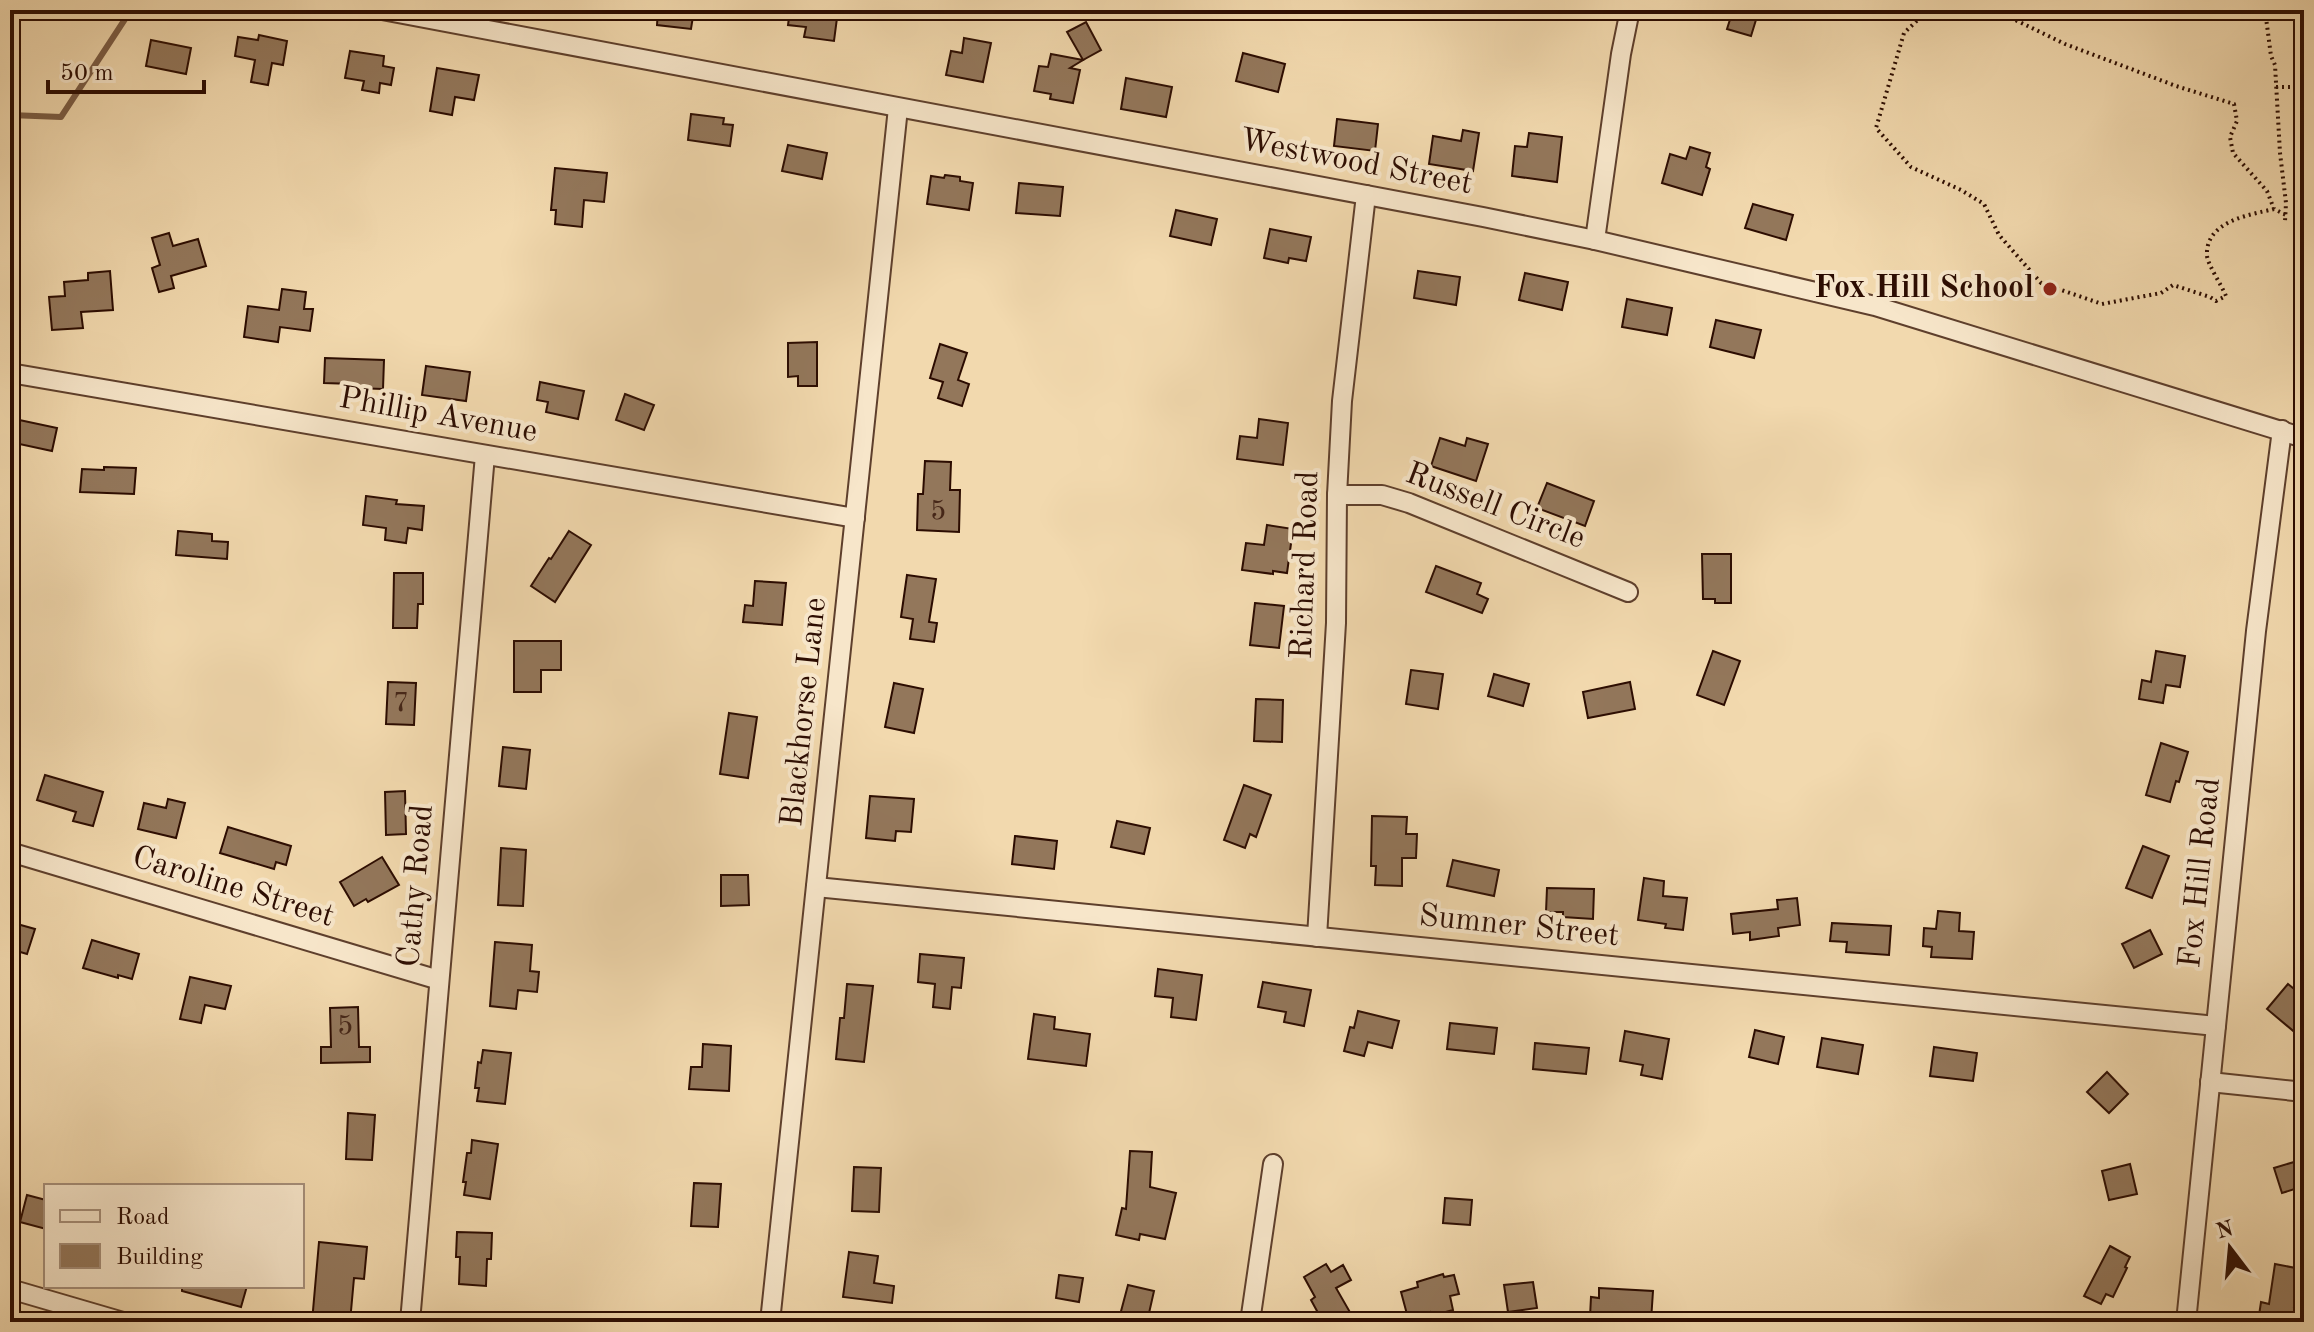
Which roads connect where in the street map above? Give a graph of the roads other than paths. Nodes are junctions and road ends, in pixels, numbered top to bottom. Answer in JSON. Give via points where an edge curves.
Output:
{"nodes":[{"id":1,"x":382,"y":10,"type":"edge"},
{"id":2,"x":1630,"y":10,"type":"edge"},
{"id":3,"x":898,"y":108,"type":"junction"},
{"id":4,"x":1366,"y":195,"type":"junction"},
{"id":5,"x":1595,"y":240,"type":"junction"},
{"id":6,"x":10,"y":373,"type":"edge"},
{"id":7,"x":2282,"y":430,"type":"junction"},
{"id":8,"x":2304,"y":438,"type":"edge"},
{"id":9,"x":485,"y":455,"type":"junction"},
{"id":10,"x":1337,"y":495,"type":"junction"},
{"id":11,"x":855,"y":518,"type":"junction"},
{"id":12,"x":1628,"y":592,"type":"dead end"},
{"id":13,"x":10,"y":852,"type":"edge"},
{"id":14,"x":816,"y":887,"type":"junction"},
{"id":15,"x":1317,"y":937,"type":"junction"},
{"id":16,"x":439,"y":980,"type":"junction"},
{"id":17,"x":2216,"y":1026,"type":"junction"},
{"id":18,"x":2210,"y":1082,"type":"junction"},
{"id":19,"x":2304,"y":1092,"type":"edge"},
{"id":20,"x":1273,"y":1164,"type":"dead end"},
{"id":21,"x":10,"y":1289,"type":"edge"},
{"id":22,"x":123,"y":1322,"type":"edge"},
{"id":23,"x":410,"y":1322,"type":"edge"},
{"id":24,"x":770,"y":1322,"type":"edge"},
{"id":25,"x":1250,"y":1322,"type":"edge"},
{"id":26,"x":2186,"y":1322,"type":"edge"}],
"edges":[{"from":1,"to":3,"type":"street","name":"Westwood Street"},
{"from":2,"to":5,"type":"street"},
{"from":3,"to":4,"type":"street","name":"Westwood Street"},
{"from":3,"to":11,"type":"street","name":"Blackhorse Lane"},
{"from":4,"to":5,"type":"street","name":"Westwood Street"},
{"from":4,"to":10,"type":"street","name":"Richard Road","via":[[1343,383]]},
{"from":5,"to":7,"type":"street","name":"Westwood Street","via":[[1887,310]]},
{"from":6,"to":9,"type":"street","name":"Phillip Avenue"},
{"from":7,"to":8,"type":"street","name":"Westwood Street"},
{"from":7,"to":17,"type":"street","name":"Fox Hill Road"},
{"from":9,"to":11,"type":"street","name":"Phillip Avenue"},
{"from":9,"to":16,"type":"street","name":"Cathy Road"},
{"from":10,"to":12,"type":"street","name":"Russell Circle","via":[[1382,495],[1409,503]]},
{"from":10,"to":15,"type":"street","name":"Richard Road","via":[[1336,623]]},
{"from":11,"to":14,"type":"street","name":"Blackhorse Lane"},
{"from":13,"to":16,"type":"street","name":"Caroline Street"},
{"from":14,"to":15,"type":"street","name":"Sumner Street"},
{"from":14,"to":24,"type":"street","name":"Blackhorse Lane"},
{"from":15,"to":17,"type":"street","name":"Sumner Street"},
{"from":16,"to":23,"type":"street","name":"Cathy Road"},
{"from":17,"to":18,"type":"street","name":"Fox Hill Road"},
{"from":18,"to":19,"type":"street"},
{"from":18,"to":26,"type":"street","name":"Fox Hill Road"},
{"from":20,"to":25,"type":"street"},
{"from":21,"to":22,"type":"street"}]}
